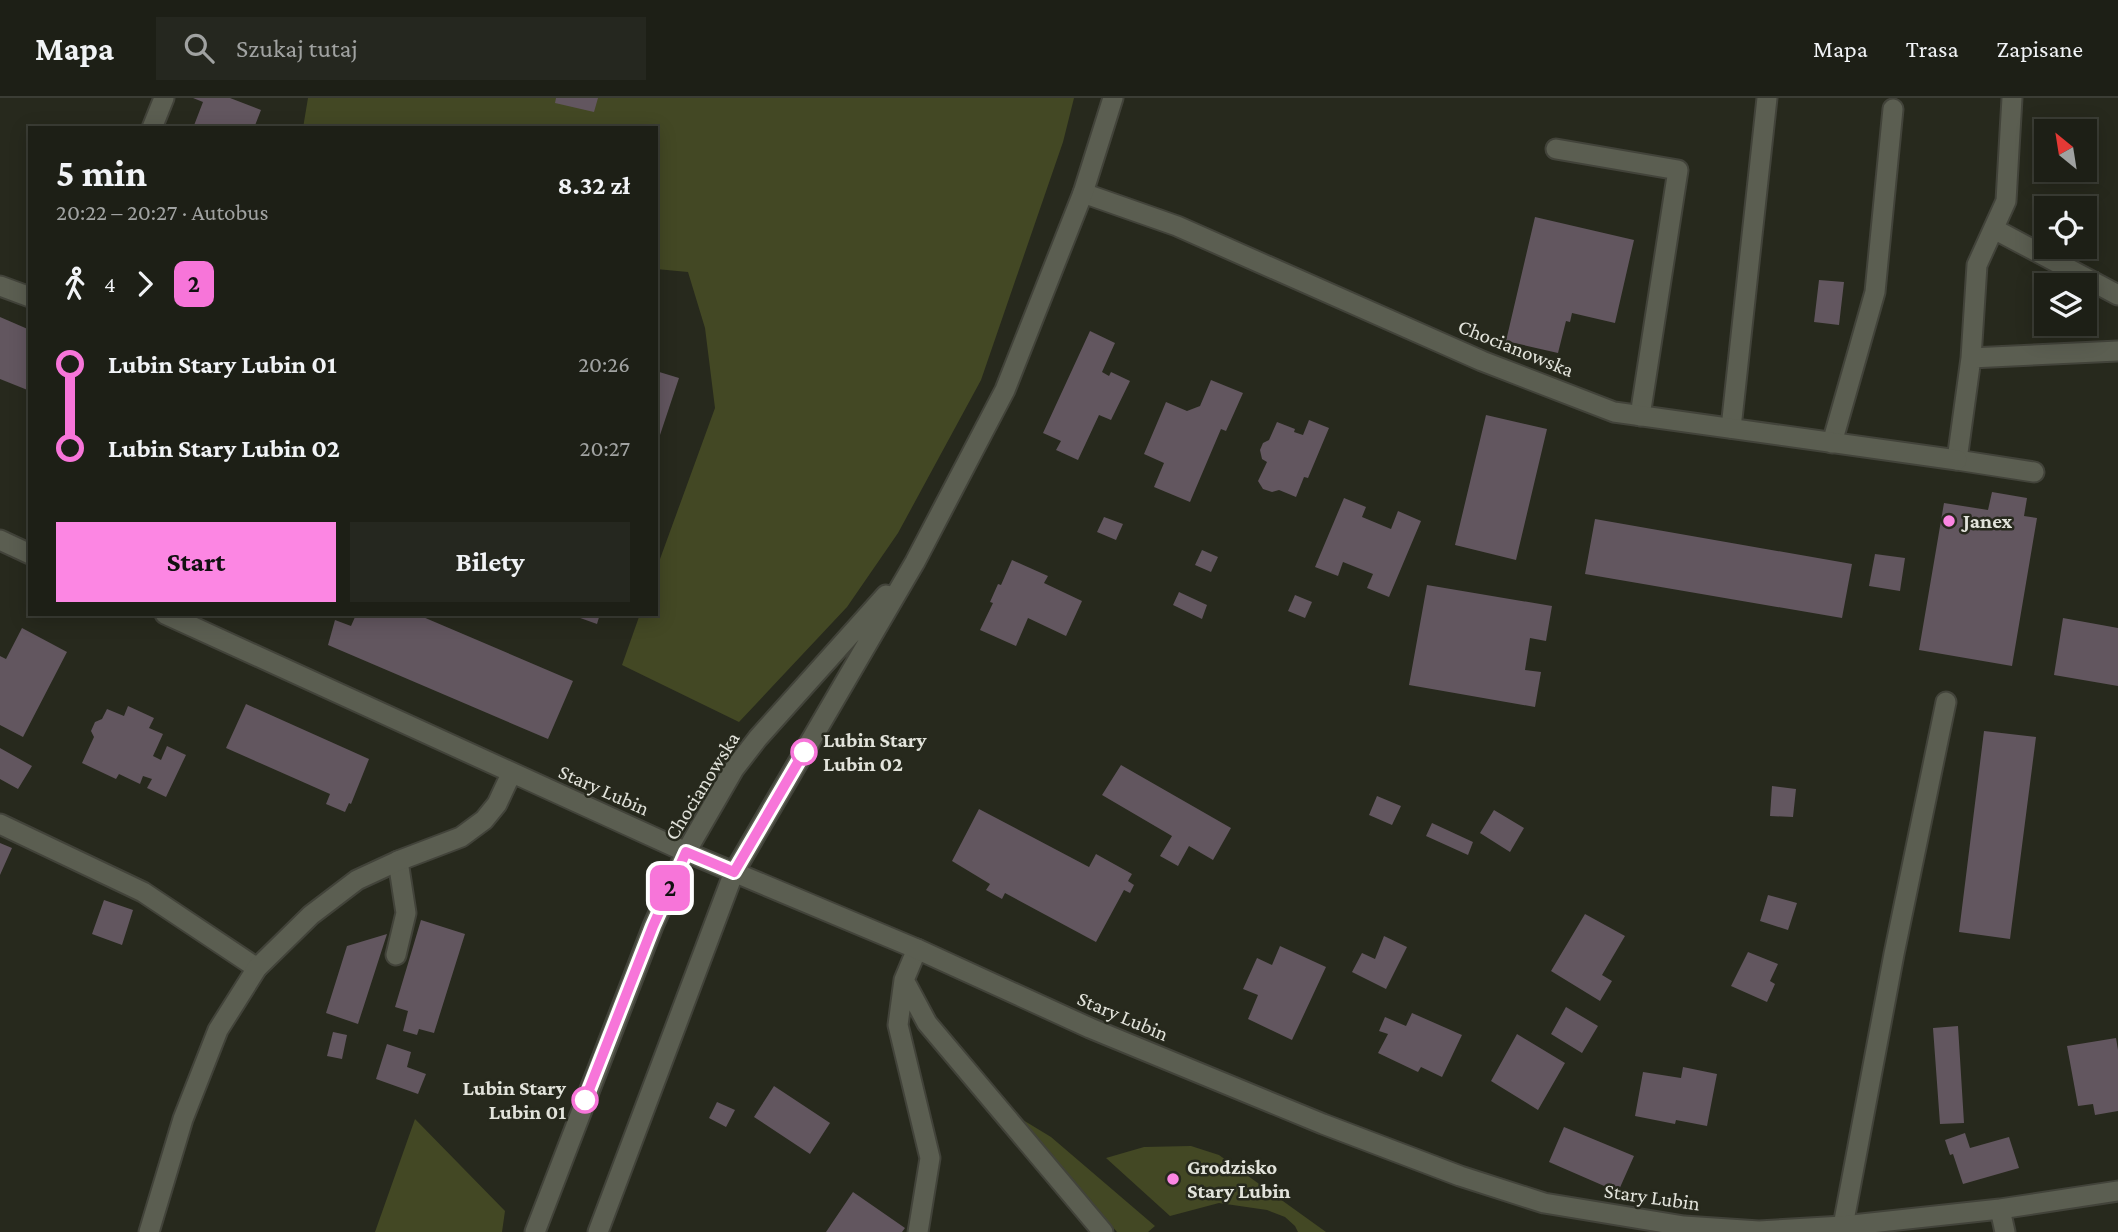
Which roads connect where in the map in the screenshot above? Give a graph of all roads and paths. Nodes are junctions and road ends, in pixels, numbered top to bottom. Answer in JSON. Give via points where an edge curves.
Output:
{"nodes":[{"id":1,"x":164,"y":98,"type":"edge"},
{"id":2,"x":1113,"y":98,"type":"edge"},
{"id":3,"x":1768,"y":98,"type":"edge"},
{"id":4,"x":2012,"y":98,"type":"edge"},
{"id":5,"x":1893,"y":108,"type":"dead end"},
{"id":6,"x":153,"y":126,"type":"edge"},
{"id":7,"x":1556,"y":149,"type":"dead end"},
{"id":8,"x":1083,"y":193,"type":"junction"},
{"id":9,"x":1994,"y":229,"type":"junction"},
{"id":10,"x":0,"y":286,"type":"edge"},
{"id":11,"x":2118,"y":295,"type":"edge"},
{"id":12,"x":28,"y":296,"type":"edge"},
{"id":13,"x":2118,"y":351,"type":"edge"},
{"id":14,"x":1970,"y":358,"type":"junction"},
{"id":15,"x":1640,"y":415,"type":"junction"},
{"id":16,"x":1731,"y":428,"type":"junction"},
{"id":17,"x":1832,"y":443,"type":"junction"},
{"id":18,"x":1956,"y":460,"type":"junction"},
{"id":19,"x":2035,"y":472,"type":"dead end"},
{"id":20,"x":0,"y":540,"type":"edge"},
{"id":21,"x":28,"y":553,"type":"edge"},
{"id":22,"x":915,"y":562,"type":"junction"},
{"id":23,"x":169,"y":616,"type":"edge"},
{"id":24,"x":1945,"y":702,"type":"dead end"},
{"id":25,"x":511,"y":774,"type":"junction"},
{"id":26,"x":0,"y":824,"type":"edge"},
{"id":27,"x":686,"y":852,"type":"junction"},
{"id":28,"x":398,"y":861,"type":"junction"},
{"id":29,"x":734,"y":872,"type":"junction"},
{"id":30,"x":917,"y":949,"type":"junction"},
{"id":31,"x":396,"y":955,"type":"dead end"},
{"id":32,"x":257,"y":968,"type":"junction"},
{"id":33,"x":904,"y":980,"type":"junction"},
{"id":34,"x":2118,"y":1191,"type":"edge"},
{"id":35,"x":2000,"y":1209,"type":"junction"},
{"id":36,"x":1843,"y":1226,"type":"junction"},
{"id":37,"x":149,"y":1232,"type":"edge"},
{"id":38,"x":535,"y":1232,"type":"edge"},
{"id":39,"x":598,"y":1232,"type":"edge"},
{"id":40,"x":918,"y":1232,"type":"edge"},
{"id":41,"x":1103,"y":1232,"type":"edge"},
{"id":42,"x":2005,"y":1232,"type":"edge"}],
"edges":[{"from":1,"to":6,"type":"street"},
{"from":2,"to":8,"type":"street","name":"Chocianowska"},
{"from":3,"to":16,"type":"street"},
{"from":4,"to":9,"type":"street","via":[[2006,201]]},
{"from":5,"to":17,"type":"street","via":[[1875,292]]},
{"from":7,"to":15,"type":"street","via":[[1678,170]]},
{"from":8,"to":15,"type":"street","name":"Chocianowska","via":[[1177,226],[1482,361],[1614,412]]},
{"from":8,"to":22,"type":"street","name":"Chocianowska","via":[[1005,390]]},
{"from":9,"to":11,"type":"street"},
{"from":9,"to":14,"type":"street","via":[[1977,265]]},
{"from":10,"to":12,"type":"street"},
{"from":13,"to":14,"type":"street"},
{"from":14,"to":18,"type":"street"},
{"from":15,"to":16,"type":"street","name":"Chocianowska"},
{"from":16,"to":17,"type":"street","name":"Chocianowska"},
{"from":17,"to":18,"type":"street","name":"Chocianowska"},
{"from":18,"to":19,"type":"street","name":"Chocianowska"},
{"from":20,"to":21,"type":"street"},
{"from":22,"to":27,"type":"street","name":"Chocianowska","via":[[758,738],[734,769]]},
{"from":22,"to":29,"type":"street","name":"Chocianowska"},
{"from":23,"to":25,"type":"street","name":"Stary Lubin"},
{"from":24,"to":36,"type":"street"},
{"from":25,"to":27,"type":"street","name":"Stary Lubin"},
{"from":25,"to":28,"type":"street","via":[[484,820],[461,836]]},
{"from":26,"to":32,"type":"street","via":[[143,892]]},
{"from":27,"to":29,"type":"street","name":"Stary Lubin"},
{"from":27,"to":38,"type":"street","name":"Chocianowska"},
{"from":28,"to":31,"type":"street","via":[[407,914]]},
{"from":28,"to":32,"type":"street","via":[[357,880],[311,915]]},
{"from":29,"to":30,"type":"street","name":"Stary Lubin"},
{"from":29,"to":39,"type":"street","name":"Chocianowska"},
{"from":30,"to":33,"type":"street"},
{"from":30,"to":36,"type":"street","name":"Stary Lubin","via":[[1090,1028],[1323,1124],[1544,1203],[1684,1226],[1759,1231]]},
{"from":32,"to":37,"type":"street","via":[[218,1030],[183,1119]]},
{"from":33,"to":40,"type":"street","via":[[898,1025],[930,1158]]},
{"from":33,"to":41,"type":"street","via":[[927,1023]]},
{"from":34,"to":35,"type":"street","name":"Stary Lubin"},
{"from":35,"to":36,"type":"street","name":"Stary Lubin"},
{"from":35,"to":42,"type":"street"}]}
